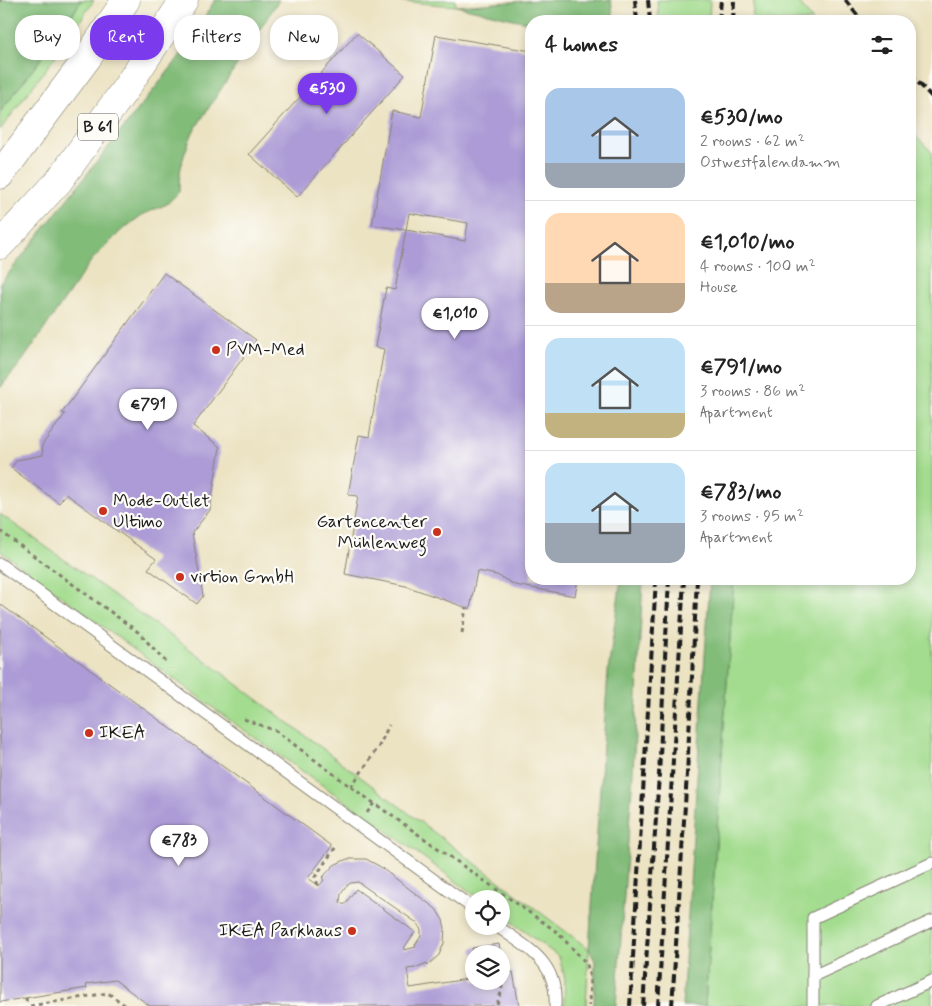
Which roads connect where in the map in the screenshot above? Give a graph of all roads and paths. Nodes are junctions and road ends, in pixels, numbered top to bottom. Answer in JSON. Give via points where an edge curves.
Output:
{"nodes":[{"id":1,"x":126,"y":0,"type":"edge"},
{"id":2,"x":184,"y":0,"type":"edge"},
{"id":3,"x":0,"y":174,"type":"edge"},
{"id":4,"x":0,"y":245,"type":"edge"},
{"id":5,"x":0,"y":530,"type":"edge"},
{"id":6,"x":0,"y":564,"type":"edge"},
{"id":7,"x":466,"y":607,"type":"dead end"},
{"id":8,"x":462,"y":633,"type":"dead end"},
{"id":9,"x":168,"y":664,"type":"dead end"},
{"id":10,"x":238,"y":715,"type":"dead end"},
{"id":11,"x":390,"y":725,"type":"dead end"},
{"id":12,"x":351,"y":787,"type":"junction"},
{"id":13,"x":374,"y":803,"type":"junction"},
{"id":14,"x":366,"y":815,"type":"dead end"},
{"id":15,"x":337,"y":846,"type":"dead end"},
{"id":16,"x":932,"y":863,"type":"edge"},
{"id":17,"x":318,"y":885,"type":"dead end"},
{"id":18,"x":465,"y":902,"type":"edge"},
{"id":19,"x":932,"y":921,"type":"edge"},
{"id":20,"x":509,"y":935,"type":"edge"},
{"id":21,"x":813,"y":976,"type":"junction"},
{"id":22,"x":932,"y":981,"type":"edge"},
{"id":23,"x":502,"y":990,"type":"edge"},
{"id":24,"x":26,"y":998,"type":"dead end"},
{"id":25,"x":497,"y":1004,"type":"dead end"},
{"id":26,"x":28,"y":1006,"type":"edge"},
{"id":27,"x":126,"y":1006,"type":"edge"},
{"id":28,"x":555,"y":1006,"type":"edge"},
{"id":29,"x":589,"y":1006,"type":"edge"},
{"id":30,"x":813,"y":1006,"type":"edge"},
{"id":31,"x":877,"y":1006,"type":"edge"}],
"edges":[{"from":1,"to":3,"type":"highway","number":"B 61","via":[[88,57]]},
{"from":2,"to":4,"type":"highway","number":"B 61","via":[[58,182]]},
{"from":5,"to":9,"type":"path","via":[[138,632]]},
{"from":6,"to":18,"type":"lane"},
{"from":7,"to":8,"type":"path"},
{"from":10,"to":12,"type":"path","via":[[276,730]]},
{"from":11,"to":12,"type":"path"},
{"from":12,"to":13,"type":"path"},
{"from":13,"to":14,"type":"path"},
{"from":13,"to":29,"type":"path","via":[[557,932],[587,964]]},
{"from":15,"to":17,"type":"path","via":[[315,877]]},
{"from":16,"to":21,"type":"lane","via":[[813,918]]},
{"from":19,"to":21,"type":"lane"},
{"from":20,"to":28,"type":"lane","via":[[542,960],[553,978]]},
{"from":21,"to":30,"type":"lane"},
{"from":22,"to":31,"type":"lane"},
{"from":23,"to":25,"type":"path"},
{"from":24,"to":26,"type":"path"},
{"from":26,"to":27,"type":"path","via":[[108,993]]}]}
